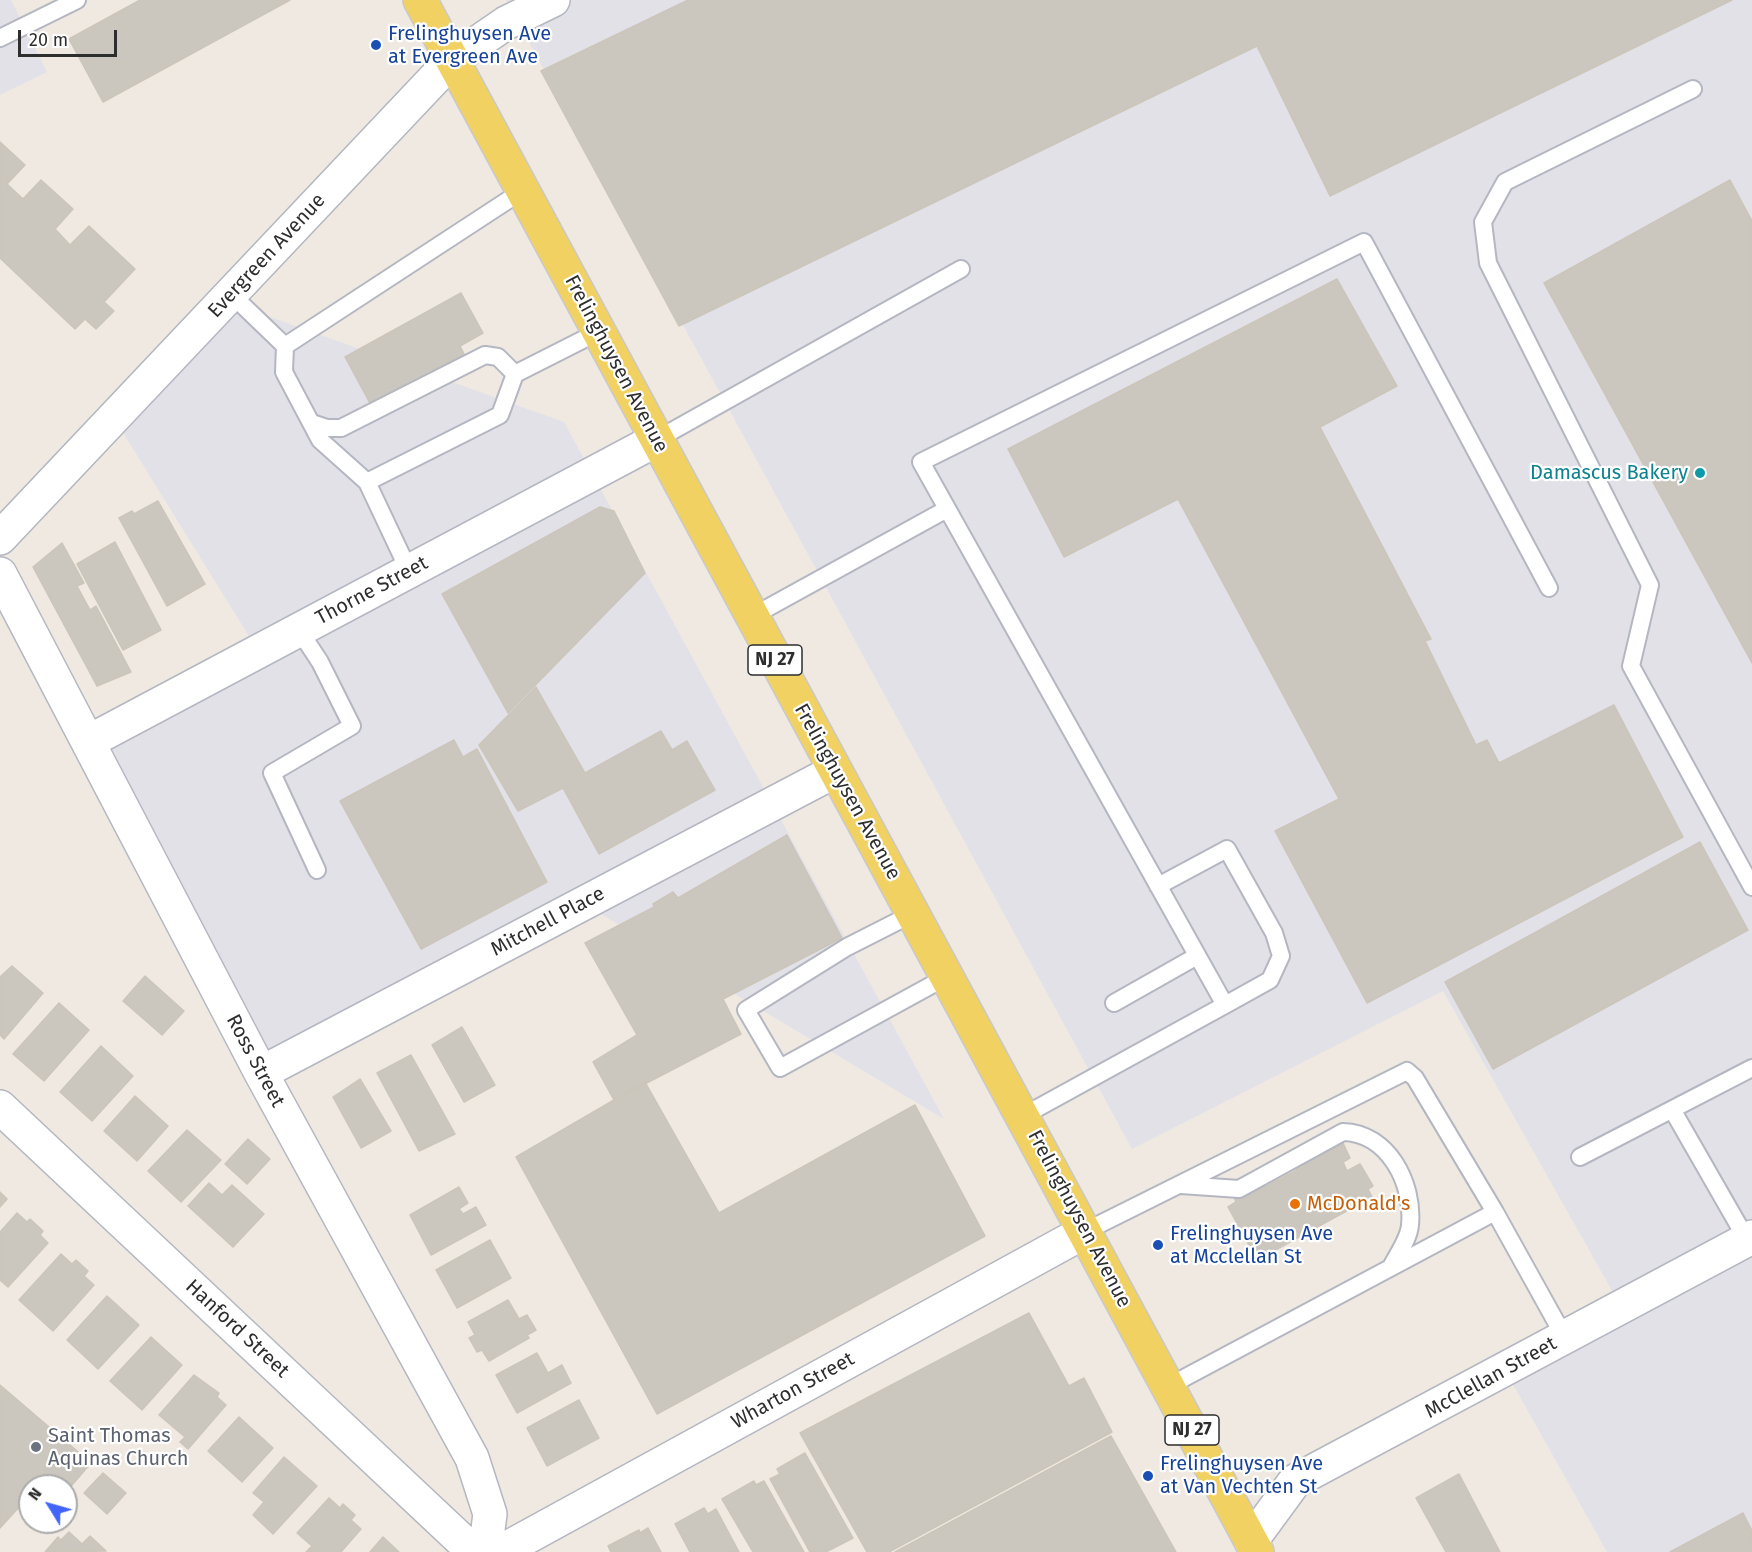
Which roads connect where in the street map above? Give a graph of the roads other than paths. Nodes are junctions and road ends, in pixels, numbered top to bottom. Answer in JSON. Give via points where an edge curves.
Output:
{"nodes":[{"id":1,"x":78,"y":0,"type":"edge"},
{"id":2,"x":420,"y":0,"type":"edge"},
{"id":3,"x":554,"y":0,"type":"edge"},
{"id":4,"x":0,"y":38,"type":"edge"},
{"id":5,"x":452,"y":60,"type":"junction"},
{"id":6,"x":1693,"y":89,"type":"dead end"},
{"id":7,"x":522,"y":191,"type":"junction"},
{"id":8,"x":961,"y":269,"type":"dead end"},
{"id":9,"x":231,"y":294,"type":"junction"},
{"id":10,"x":598,"y":332,"type":"junction"},
{"id":11,"x":285,"y":346,"type":"junction"},
{"id":12,"x":515,"y":374,"type":"junction"},
{"id":13,"x":312,"y":423,"type":"junction"},
{"id":14,"x":656,"y":440,"type":"junction"},
{"id":15,"x":367,"y":482,"type":"junction"},
{"id":16,"x":947,"y":509,"type":"junction"},
{"id":17,"x":0,"y":538,"type":"edge"},
{"id":18,"x":409,"y":571,"type":"junction"},
{"id":19,"x":0,"y":574,"type":"edge"},
{"id":20,"x":1549,"y":588,"type":"dead end"},
{"id":21,"x":751,"y":616,"type":"junction"},
{"id":22,"x":300,"y":630,"type":"junction"},
{"id":23,"x":88,"y":742,"type":"junction"},
{"id":24,"x":835,"y":771,"type":"junction"},
{"id":25,"x":318,"y":870,"type":"dead end"},
{"id":26,"x":1158,"y":886,"type":"junction"},
{"id":27,"x":1752,"y":887,"type":"edge"},
{"id":28,"x":914,"y":913,"type":"junction"},
{"id":29,"x":1197,"y":956,"type":"junction"},
{"id":30,"x":948,"y":976,"type":"junction"},
{"id":31,"x":1114,"y":1003,"type":"dead end"},
{"id":32,"x":1225,"y":1005,"type":"junction"},
{"id":33,"x":1752,"y":1068,"type":"edge"},
{"id":34,"x":261,"y":1073,"type":"junction"},
{"id":35,"x":0,"y":1107,"type":"edge"},
{"id":36,"x":1673,"y":1111,"type":"junction"},
{"id":37,"x":1023,"y":1116,"type":"junction"},
{"id":38,"x":1580,"y":1157,"type":"dead end"},
{"id":39,"x":1178,"y":1185,"type":"junction"},
{"id":40,"x":1495,"y":1212,"type":"junction"},
{"id":41,"x":1086,"y":1231,"type":"junction"},
{"id":42,"x":1749,"y":1238,"type":"edge"},
{"id":43,"x":1391,"y":1267,"type":"junction"},
{"id":44,"x":1565,"y":1338,"type":"junction"},
{"id":45,"x":1169,"y":1386,"type":"junction"},
{"id":46,"x":1250,"y":1548,"type":"edge"},
{"id":47,"x":474,"y":1552,"type":"edge"},
{"id":48,"x":485,"y":1552,"type":"edge"},
{"id":49,"x":500,"y":1552,"type":"edge"}],
"edges":[{"from":1,"to":4,"type":"lane"},
{"from":2,"to":5,"type":"main road","name":"Frelinghuysen Avenue","number":"NJ 27"},
{"from":3,"to":5,"type":"street","name":"Evergreen Avenue","via":[[506,23]]},
{"from":5,"to":7,"type":"main road","name":"Frelinghuysen Avenue","number":"NJ 27"},
{"from":5,"to":9,"type":"street","name":"Evergreen Avenue"},
{"from":6,"to":27,"type":"lane","via":[[1505,182],[1483,222],[1488,263],[1650,585],[1631,666]]},
{"from":7,"to":10,"type":"main road","name":"Frelinghuysen Avenue","number":"NJ 27"},
{"from":7,"to":11,"type":"lane"},
{"from":8,"to":14,"type":"lane"},
{"from":9,"to":11,"type":"lane"},
{"from":9,"to":17,"type":"street","name":"Evergreen Avenue"},
{"from":10,"to":12,"type":"lane"},
{"from":10,"to":14,"type":"main road","name":"Frelinghuysen Avenue","number":"NJ 27"},
{"from":11,"to":13,"type":"lane","via":[[284,372]]},
{"from":12,"to":13,"type":"lane","via":[[498,357],[485,355],[341,428],[327,429]]},
{"from":12,"to":15,"type":"lane","via":[[500,415]]},
{"from":13,"to":15,"type":"lane","via":[[320,441]]},
{"from":14,"to":18,"type":"street","name":"Thorne Street"},
{"from":14,"to":21,"type":"main road","name":"Frelinghuysen Avenue","number":"NJ 27"},
{"from":15,"to":18,"type":"lane"},
{"from":16,"to":20,"type":"lane","via":[[921,462],[1364,242]]},
{"from":16,"to":21,"type":"lane"},
{"from":16,"to":26,"type":"lane"},
{"from":18,"to":22,"type":"street","name":"Thorne Street"},
{"from":19,"to":23,"type":"street","name":"Ross Street"},
{"from":21,"to":24,"type":"main road","name":"Frelinghuysen Avenue","number":"NJ 27"},
{"from":22,"to":23,"type":"street","name":"Thorne Street"},
{"from":22,"to":25,"type":"lane","via":[[352,726],[272,773]]},
{"from":23,"to":34,"type":"street","name":"Ross Street"},
{"from":24,"to":28,"type":"main road","name":"Frelinghuysen Avenue","number":"NJ 27"},
{"from":24,"to":34,"type":"street","name":"Mitchell Place"},
{"from":26,"to":29,"type":"lane"},
{"from":26,"to":32,"type":"lane","via":[[1227,849],[1274,933],[1281,956],[1270,980]]},
{"from":28,"to":30,"type":"main road","name":"Frelinghuysen Avenue","number":"NJ 27"},
{"from":28,"to":30,"type":"lane","via":[[847,947],[746,1010],[780,1068]]},
{"from":29,"to":31,"type":"lane"},
{"from":29,"to":32,"type":"lane"},
{"from":30,"to":37,"type":"main road","name":"Frelinghuysen Avenue","number":"NJ 27"},
{"from":32,"to":37,"type":"lane"},
{"from":33,"to":36,"type":"lane"},
{"from":34,"to":48,"type":"street","name":"Ross Street","via":[[472,1458],[490,1514]]},
{"from":35,"to":47,"type":"street","name":"Hanford Street"},
{"from":36,"to":38,"type":"lane"},
{"from":36,"to":42,"type":"lane"},
{"from":37,"to":41,"type":"main road","name":"Frelinghuysen Avenue","number":"NJ 27"},
{"from":39,"to":40,"type":"lane","via":[[1407,1071],[1415,1077]]},
{"from":39,"to":41,"type":"lane"},
{"from":39,"to":43,"type":"lane","via":[[1239,1189],[1343,1132],[1376,1140],[1395,1162],[1409,1194],[1410,1227]]},
{"from":40,"to":43,"type":"lane"},
{"from":40,"to":44,"type":"lane"},
{"from":41,"to":45,"type":"main road","name":"Frelinghuysen Avenue","number":"NJ 27"},
{"from":41,"to":49,"type":"street","name":"Wharton Street"},
{"from":42,"to":44,"type":"street","name":"McClellan Street"},
{"from":43,"to":45,"type":"lane"},
{"from":44,"to":46,"type":"street","name":"McClellan Street","via":[[1295,1481]]},
{"from":45,"to":46,"type":"main road","name":"Frelinghuysen Avenue","number":"NJ 27"}]}
